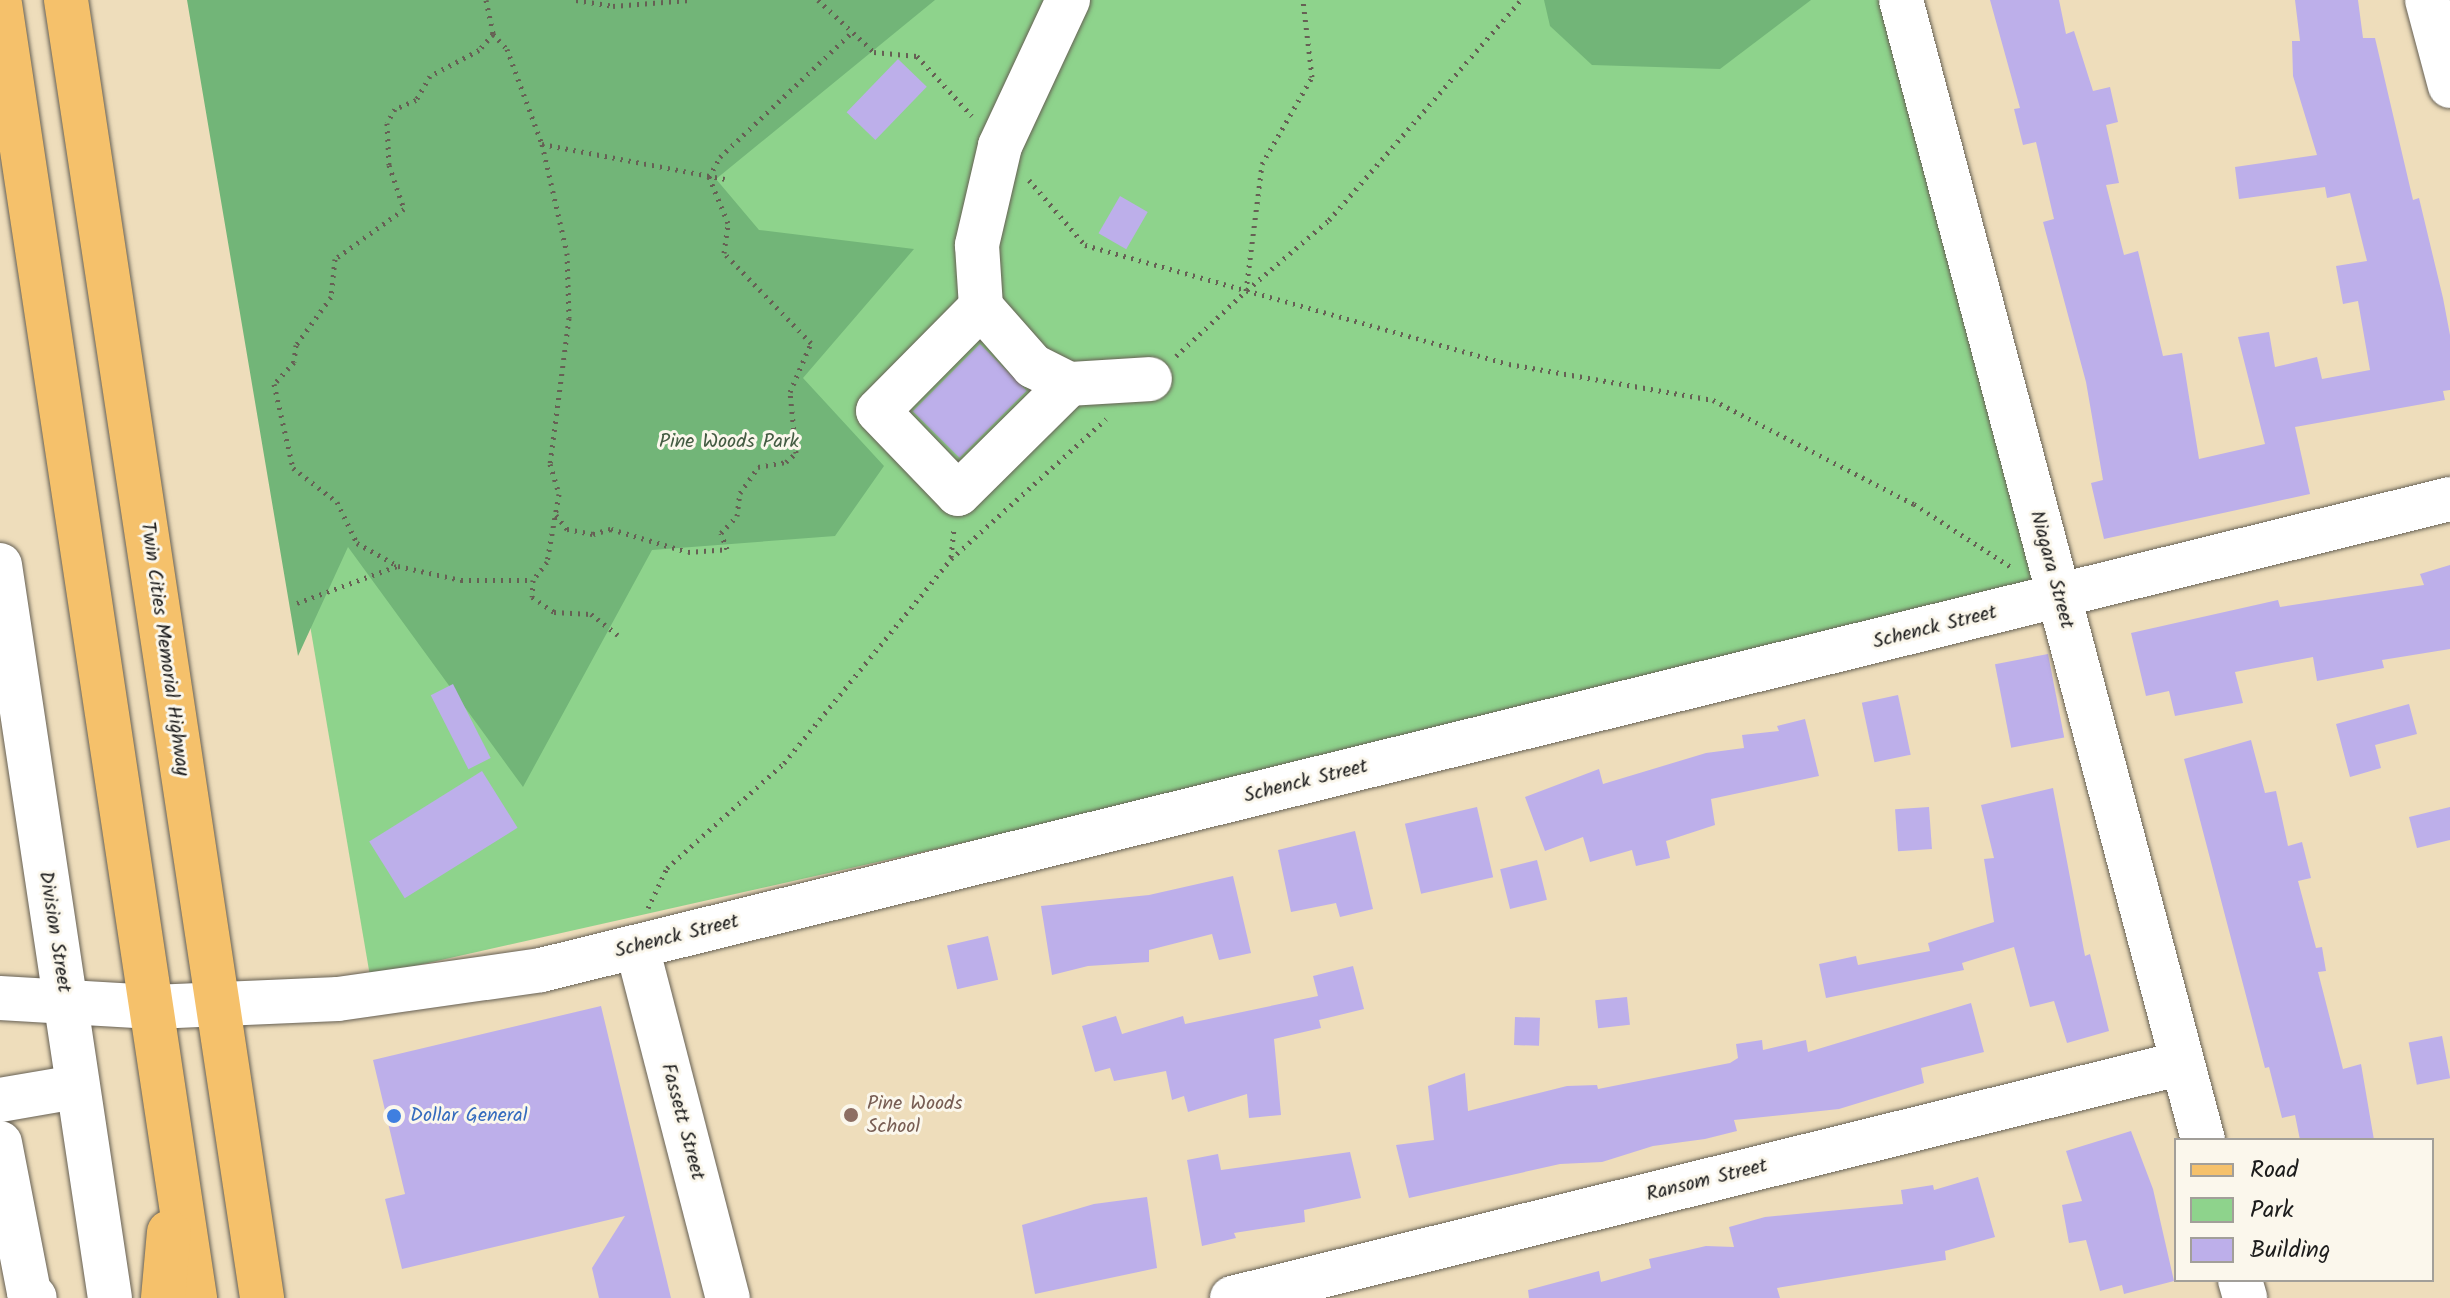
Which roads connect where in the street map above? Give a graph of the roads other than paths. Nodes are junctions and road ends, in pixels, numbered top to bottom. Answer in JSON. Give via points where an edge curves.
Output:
{"nodes":[{"id":1,"x":66,"y":0,"type":"edge"},
{"id":2,"x":1068,"y":0,"type":"edge"},
{"id":3,"x":1901,"y":0,"type":"edge"},
{"id":4,"x":2427,"y":0,"type":"edge"},
{"id":5,"x":0,"y":4,"type":"edge"},
{"id":6,"x":2450,"y":86,"type":"edge"},
{"id":7,"x":981,"y":307,"type":"junction"},
{"id":8,"x":1150,"y":379,"type":"dead end"},
{"id":9,"x":1069,"y":384,"type":"junction"},
{"id":10,"x":2450,"y":499,"type":"edge"},
{"id":11,"x":1,"y":590,"type":"edge"},
{"id":12,"x":2058,"y":597,"type":"junction"},
{"id":13,"x":637,"y":947,"type":"junction"},
{"id":14,"x":0,"y":998,"type":"edge"},
{"id":15,"x":65,"y":1001,"type":"junction"},
{"id":16,"x":218,"y":1005,"type":"junction"},
{"id":17,"x":153,"y":1007,"type":"junction"},
{"id":18,"x":2182,"y":1063,"type":"junction"},
{"id":19,"x":75,"y":1087,"type":"junction"},
{"id":20,"x":0,"y":1100,"type":"edge"},
{"id":21,"x":2202,"y":1138,"type":"edge"},
{"id":22,"x":0,"y":1143,"type":"edge"},
{"id":23,"x":175,"y":1174,"type":"junction"},
{"id":24,"x":35,"y":1298,"type":"edge"},
{"id":25,"x":110,"y":1298,"type":"edge"},
{"id":26,"x":163,"y":1298,"type":"edge"},
{"id":27,"x":195,"y":1298,"type":"edge"},
{"id":28,"x":262,"y":1298,"type":"edge"},
{"id":29,"x":728,"y":1298,"type":"edge"},
{"id":30,"x":1232,"y":1298,"type":"edge"}],
"edges":[{"from":1,"to":16,"type":"main road","name":"Twin Cities Memorial Highway"},
{"from":2,"to":7,"type":"street","via":[[1000,146],[977,245]]},
{"from":3,"to":12,"type":"street","name":"Niagara Street"},
{"from":4,"to":6,"type":"street"},
{"from":5,"to":17,"type":"main road"},
{"from":7,"to":9,"type":"street","via":[[1033,366]]},
{"from":7,"to":9,"type":"street","via":[[878,411],[958,494]]},
{"from":8,"to":9,"type":"street"},
{"from":10,"to":12,"type":"street","name":"Schenck Street"},
{"from":11,"to":15,"type":"street","name":"Division Street"},
{"from":12,"to":13,"type":"street","name":"Schenck Street"},
{"from":12,"to":18,"type":"street","name":"Niagara Street"},
{"from":13,"to":16,"type":"street","name":"Schenck Street","via":[[454,986]]},
{"from":13,"to":29,"type":"street","name":"Fassett Street"},
{"from":14,"to":15,"type":"street","name":"Schenck Street"},
{"from":15,"to":17,"type":"street","name":"Schenck Street"},
{"from":15,"to":19,"type":"street","name":"Division Street"},
{"from":16,"to":17,"type":"street","name":"Schenck Street"},
{"from":16,"to":28,"type":"main road","name":"Twin Cities Memorial Highway"},
{"from":17,"to":23,"type":"main road"},
{"from":18,"to":21,"type":"street","name":"Niagara Street"},
{"from":18,"to":30,"type":"street","name":"Ransom Street"},
{"from":19,"to":20,"type":"street"},
{"from":19,"to":25,"type":"street","name":"Division Street"},
{"from":22,"to":24,"type":"street","via":[[29,1292]]},
{"from":23,"to":26,"type":"main road"},
{"from":23,"to":27,"type":"main road"}]}
